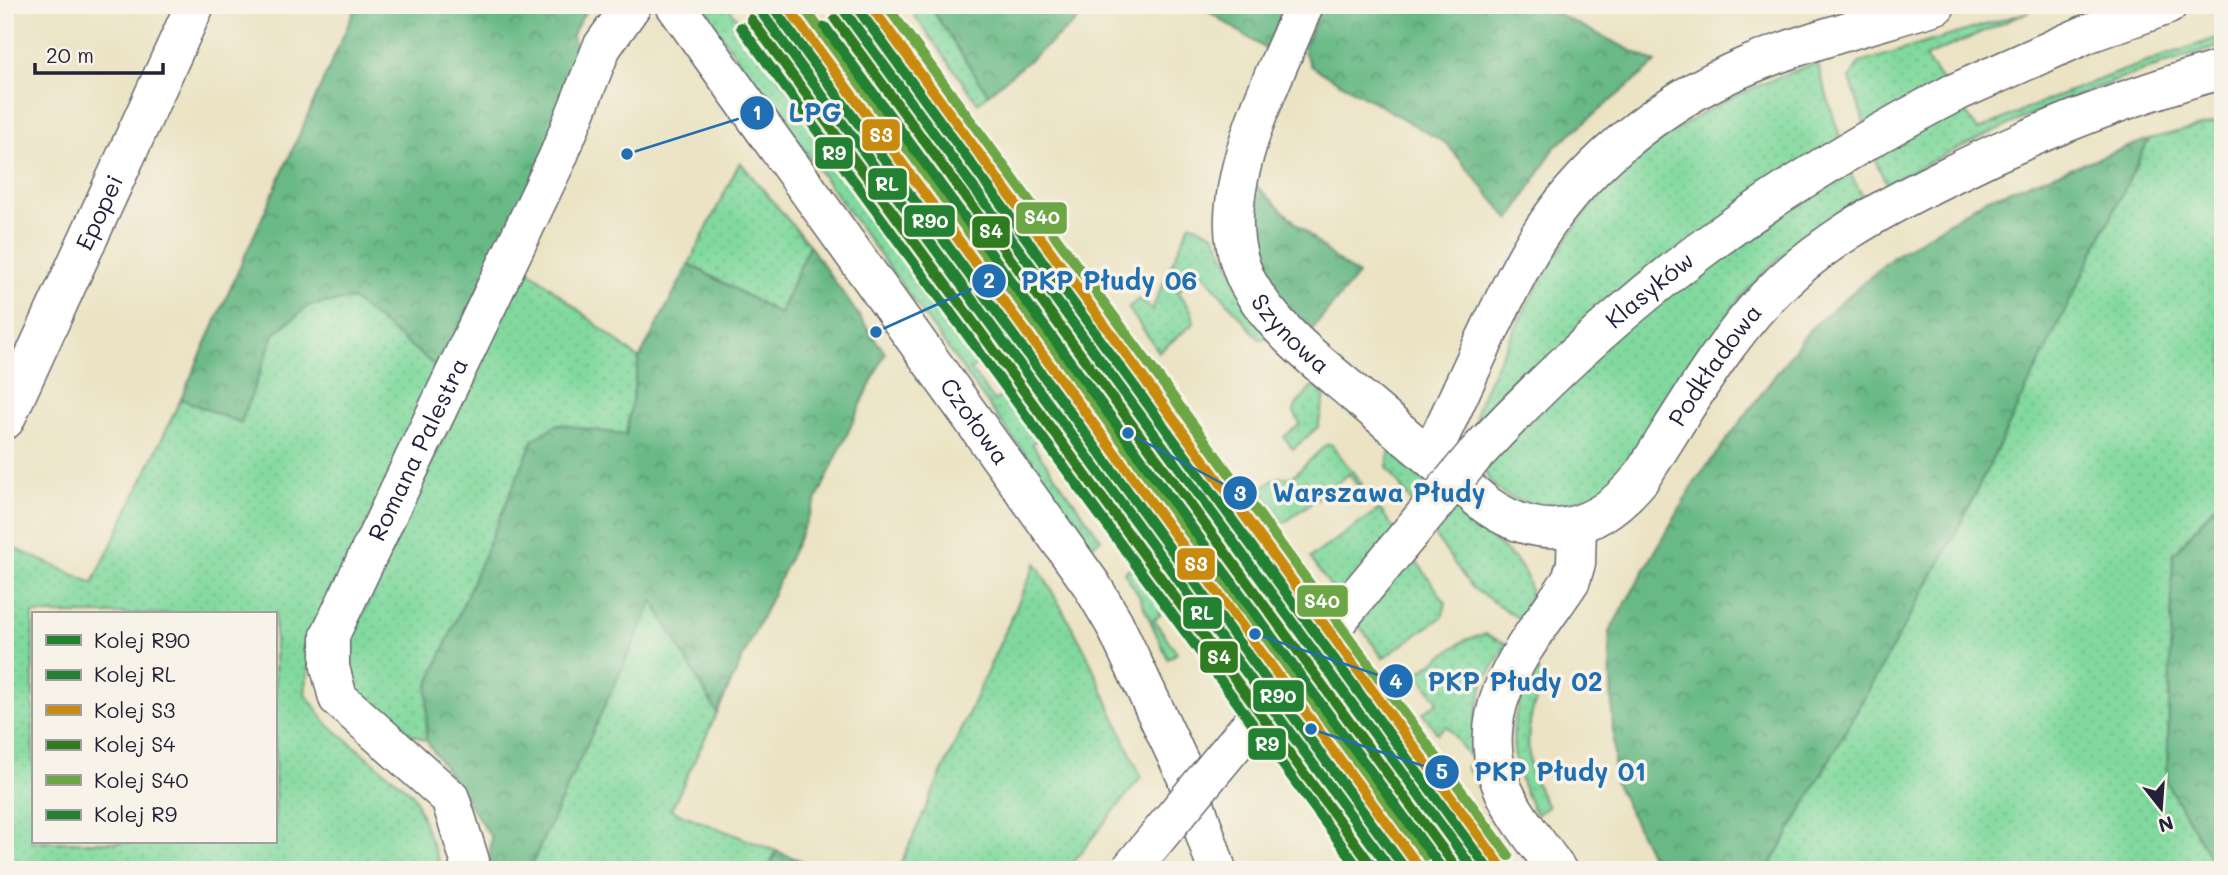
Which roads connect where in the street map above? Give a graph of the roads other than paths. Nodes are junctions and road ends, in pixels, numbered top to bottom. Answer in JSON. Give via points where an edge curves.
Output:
{"nodes":[{"id":1,"x":195,"y":5,"type":"edge"},
{"id":2,"x":632,"y":5,"type":"edge"},
{"id":3,"x":675,"y":5,"type":"edge"},
{"id":4,"x":1304,"y":5,"type":"edge"},
{"id":5,"x":1936,"y":5,"type":"edge"},
{"id":6,"x":2168,"y":5,"type":"edge"},
{"id":7,"x":2223,"y":69,"type":"edge"},
{"id":8,"x":5,"y":420,"type":"edge"},
{"id":9,"x":1430,"y":457,"type":"junction"},
{"id":10,"x":1577,"y":526,"type":"junction"},
{"id":11,"x":468,"y":870,"type":"edge"},
{"id":12,"x":1130,"y":870,"type":"edge"},
{"id":13,"x":1217,"y":870,"type":"edge"},
{"id":14,"x":1557,"y":870,"type":"edge"}],
"edges":[{"from":1,"to":8,"type":"street","name":"Epopei"},
{"from":2,"to":11,"type":"street","name":"Romana Palestra","via":[[602,47],[558,157],[330,635],[330,667],[338,698],[450,798],[470,861]]},
{"from":3,"to":13,"type":"street","name":"Czołowa","via":[[1091,583],[1186,776]]},
{"from":4,"to":9,"type":"street","name":"Szynowa","via":[[1242,164],[1234,218],[1239,263],[1268,310],[1313,358]]},
{"from":5,"to":9,"type":"street","via":[[1746,66],[1675,104],[1607,156],[1570,196],[1528,255]]},
{"from":6,"to":12,"type":"street","name":"Klasyków","bridge":true,"via":[[2089,33],[1872,135],[1753,209],[1695,252],[1523,402]]},
{"from":7,"to":10,"type":"street","name":"Podkładowa","via":[[2119,101],[2010,145],[1883,209],[1826,246],[1774,290],[1735,334],[1623,499]]},
{"from":9,"to":10,"type":"street","name":"Szynowa","via":[[1507,520],[1532,528]]},
{"from":10,"to":14,"type":"street","via":[[1576,563],[1570,580],[1503,686],[1494,711],[1492,738],[1502,786]]}]}
